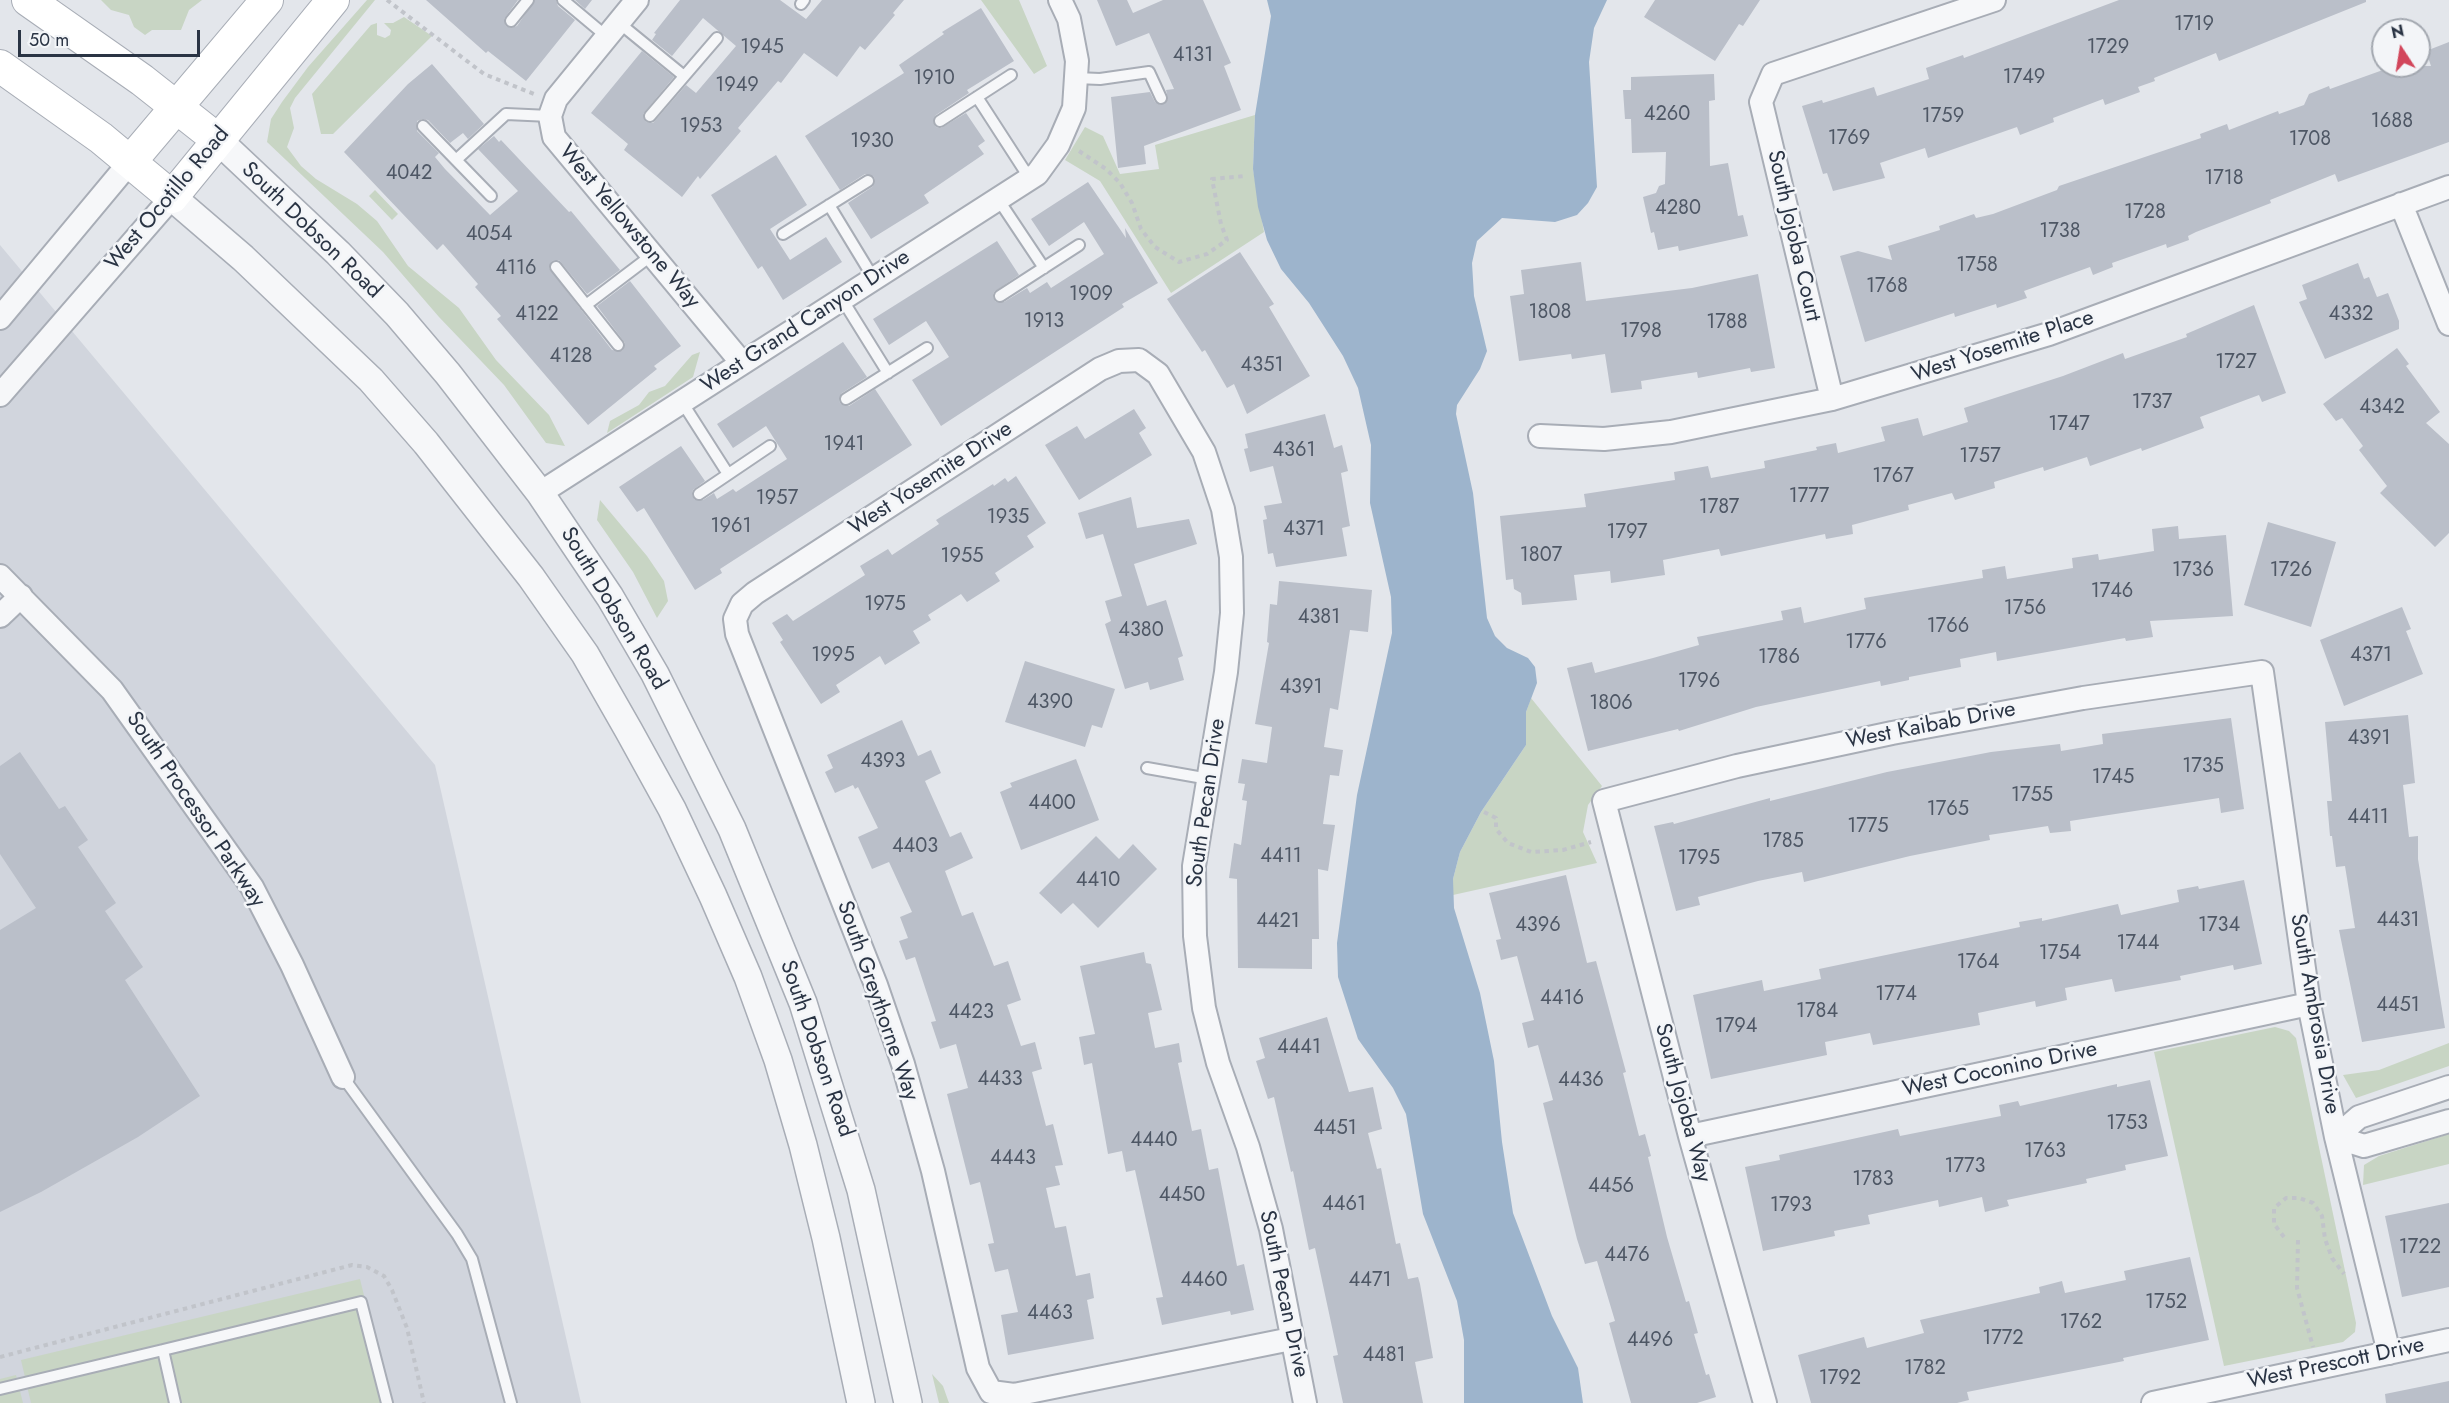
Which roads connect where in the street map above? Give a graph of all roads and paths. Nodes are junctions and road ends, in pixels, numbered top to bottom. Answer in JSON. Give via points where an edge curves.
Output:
{"nodes":[{"id":1,"x":28,"y":0,"type":"edge"},
{"id":2,"x":267,"y":0,"type":"edge"},
{"id":3,"x":333,"y":0,"type":"edge"},
{"id":4,"x":387,"y":0,"type":"edge"},
{"id":5,"x":528,"y":0,"type":"edge"},
{"id":6,"x":563,"y":0,"type":"edge"},
{"id":7,"x":637,"y":0,"type":"edge"},
{"id":8,"x":1060,"y":0,"type":"edge"},
{"id":9,"x":1994,"y":0,"type":"edge"},
{"id":10,"x":511,"y":21,"type":"dead end"},
{"id":11,"x":612,"y":29,"type":"junction"},
{"id":12,"x":717,"y":38,"type":"dead end"},
{"id":13,"x":0,"y":66,"type":"edge"},
{"id":14,"x":1011,"y":75,"type":"dead end"},
{"id":15,"x":684,"y":76,"type":"junction"},
{"id":16,"x":1076,"y":78,"type":"junction"},
{"id":17,"x":538,"y":96,"type":"dead end"},
{"id":18,"x":977,"y":97,"type":"junction"},
{"id":19,"x":1161,"y":98,"type":"dead end"},
{"id":20,"x":177,"y":110,"type":"junction"},
{"id":21,"x":550,"y":116,"type":"junction"},
{"id":22,"x":650,"y":116,"type":"dead end"},
{"id":23,"x":940,"y":121,"type":"dead end"},
{"id":24,"x":423,"y":126,"type":"dead end"},
{"id":25,"x":1061,"y":139,"type":"junction"},
{"id":26,"x":218,"y":140,"type":"junction"},
{"id":27,"x":456,"y":160,"type":"junction"},
{"id":28,"x":130,"y":162,"type":"junction"},
{"id":29,"x":1245,"y":176,"type":"dead end"},
{"id":30,"x":1030,"y":178,"type":"junction"},
{"id":31,"x":868,"y":181,"type":"dead end"},
{"id":32,"x":2449,"y":186,"type":"edge"},
{"id":33,"x":491,"y":196,"type":"dead end"},
{"id":34,"x":172,"y":197,"type":"junction"},
{"id":35,"x":998,"y":199,"type":"junction"},
{"id":36,"x":2401,"y":204,"type":"junction"},
{"id":37,"x":829,"y":205,"type":"junction"},
{"id":38,"x":783,"y":234,"type":"dead end"},
{"id":39,"x":1079,"y":245,"type":"dead end"},
{"id":40,"x":652,"y":255,"type":"junction"},
{"id":41,"x":556,"y":267,"type":"dead end"},
{"id":42,"x":1044,"y":268,"type":"junction"},
{"id":43,"x":874,"y":279,"type":"junction"},
{"id":44,"x":999,"y":296,"type":"dead end"},
{"id":45,"x":842,"y":299,"type":"junction"},
{"id":46,"x":586,"y":305,"type":"junction"},
{"id":47,"x":0,"y":318,"type":"edge"},
{"id":48,"x":2449,"y":324,"type":"edge"},
{"id":49,"x":618,"y":345,"type":"dead end"},
{"id":50,"x":927,"y":348,"type":"dead end"},
{"id":51,"x":1139,"y":360,"type":"joint"},
{"id":52,"x":742,"y":363,"type":"junction"},
{"id":53,"x":888,"y":373,"type":"junction"},
{"id":54,"x":0,"y":395,"type":"edge"},
{"id":55,"x":846,"y":399,"type":"dead end"},
{"id":56,"x":1832,"y":399,"type":"junction"},
{"id":57,"x":682,"y":402,"type":"junction"},
{"id":58,"x":1540,"y":436,"type":"dead end"},
{"id":59,"x":770,"y":446,"type":"dead end"},
{"id":60,"x":728,"y":474,"type":"junction"},
{"id":61,"x":540,"y":493,"type":"junction"},
{"id":62,"x":699,"y":494,"type":"dead end"},
{"id":63,"x":0,"y":576,"type":"edge"},
{"id":64,"x":21,"y":596,"type":"junction"},
{"id":65,"x":0,"y":616,"type":"edge"},
{"id":66,"x":735,"y":619,"type":"joint"},
{"id":67,"x":2262,"y":672,"type":"joint"},
{"id":68,"x":1147,"y":768,"type":"dead end"},
{"id":69,"x":1209,"y":779,"type":"junction"},
{"id":70,"x":1604,"y":801,"type":"joint"},
{"id":71,"x":1484,"y":813,"type":"dead end"},
{"id":72,"x":1612,"y":835,"type":"junction"},
{"id":73,"x":2309,"y":1004,"type":"junction"},
{"id":74,"x":343,"y":1077,"type":"joint"},
{"id":75,"x":2449,"y":1087,"type":"edge"},
{"id":76,"x":2449,"y":1121,"type":"edge"},
{"id":77,"x":1690,"y":1136,"type":"junction"},
{"id":78,"x":2336,"y":1137,"type":"junction"},
{"id":79,"x":2284,"y":1237,"type":"dead end"},
{"id":80,"x":2298,"y":1240,"type":"dead end"},
{"id":81,"x":2344,"y":1274,"type":"dead end"},
{"id":82,"x":1291,"y":1339,"type":"junction"},
{"id":83,"x":2449,"y":1340,"type":"edge"},
{"id":84,"x":163,"y":1350,"type":"junction"},
{"id":85,"x":2389,"y":1353,"type":"junction"},
{"id":86,"x":2318,"y":1368,"type":"junction"},
{"id":87,"x":0,"y":1389,"type":"edge"},
{"id":88,"x":176,"y":1403,"type":"edge"},
{"id":89,"x":387,"y":1403,"type":"edge"},
{"id":90,"x":511,"y":1403,"type":"edge"},
{"id":91,"x":861,"y":1403,"type":"edge"},
{"id":92,"x":908,"y":1403,"type":"edge"},
{"id":93,"x":1305,"y":1403,"type":"edge"},
{"id":94,"x":1765,"y":1403,"type":"edge"},
{"id":95,"x":2153,"y":1403,"type":"edge"}],
"edges":[{"from":1,"to":20,"type":"main road","name":"South Dobson Road","via":[[142,80]]},
{"from":2,"to":20,"type":"main road"},
{"from":3,"to":26,"type":"main road","name":"West Ocotillo Road"},
{"from":4,"to":17,"type":"path","via":[[484,74]]},
{"from":5,"to":10,"type":"lane"},
{"from":6,"to":11,"type":"lane"},
{"from":7,"to":11,"type":"street","name":"West Yellowstone Way"},
{"from":8,"to":16,"type":"street","via":[[1069,19]]},
{"from":9,"to":56,"type":"street","name":"South Jojoba Court","via":[[1773,74],[1761,102]]},
{"from":11,"to":15,"type":"lane"},
{"from":11,"to":21,"type":"street","name":"West Yellowstone Way","via":[[556,99]]},
{"from":12,"to":15,"type":"lane"},
{"from":13,"to":28,"type":"main road","name":"South Dobson Road"},
{"from":14,"to":18,"type":"lane"},
{"from":15,"to":22,"type":"lane"},
{"from":16,"to":19,"type":"lane","via":[[1149,72]]},
{"from":16,"to":25,"type":"street","via":[[1074,108]]},
{"from":18,"to":23,"type":"lane"},
{"from":18,"to":30,"type":"lane"},
{"from":20,"to":26,"type":"main road","name":"South Dobson Road"},
{"from":20,"to":28,"type":"main road"},
{"from":21,"to":27,"type":"lane","via":[[506,114]]},
{"from":21,"to":40,"type":"street","name":"West Yellowstone Way","via":[[555,137]]},
{"from":24,"to":27,"type":"lane"},
{"from":25,"to":29,"type":"path","via":[[1106,168],[1132,202],[1141,229],[1155,247],[1179,262],[1207,254],[1227,240],[1212,179]]},
{"from":25,"to":30,"type":"street","name":"West Grand Canyon Drive","via":[[1038,174]]},
{"from":26,"to":34,"type":"main road","name":"West Ocotillo Road"},
{"from":26,"to":61,"type":"street","name":"South Dobson Road","via":[[397,314]]},
{"from":27,"to":33,"type":"lane"},
{"from":28,"to":34,"type":"main road","name":"South Dobson Road"},
{"from":28,"to":47,"type":"street"},
{"from":30,"to":35,"type":"street","name":"West Grand Canyon Drive"},
{"from":31,"to":37,"type":"lane"},
{"from":32,"to":36,"type":"street","name":"West Yosemite Place"},
{"from":34,"to":54,"type":"street","name":"West Ocotillo Road"},
{"from":34,"to":91,"type":"street","name":"South Dobson Road","via":[[243,258],[371,380],[426,443],[531,577],[585,654],[629,731],[713,896],[778,1060],[826,1238]]},
{"from":35,"to":42,"type":"lane"},
{"from":35,"to":43,"type":"street","name":"West Grand Canyon Drive"},
{"from":36,"to":48,"type":"street"},
{"from":36,"to":56,"type":"street","name":"West Yosemite Place","via":[[2049,334]]},
{"from":37,"to":38,"type":"lane"},
{"from":37,"to":43,"type":"lane"},
{"from":39,"to":42,"type":"lane"},
{"from":40,"to":46,"type":"lane"},
{"from":40,"to":52,"type":"street","name":"West Yellowstone Way"},
{"from":41,"to":46,"type":"lane"},
{"from":42,"to":44,"type":"lane"},
{"from":43,"to":45,"type":"street","name":"West Grand Canyon Drive"},
{"from":45,"to":52,"type":"street","name":"West Grand Canyon Drive"},
{"from":45,"to":53,"type":"lane"},
{"from":46,"to":49,"type":"lane"},
{"from":50,"to":53,"type":"lane"},
{"from":51,"to":66,"type":"street","name":"West Yosemite Drive","via":[[1119,361],[1090,375],[755,593],[742,604]]},
{"from":51,"to":69,"type":"street","name":"South Pecan Drive","via":[[1158,374],[1204,452],[1223,509],[1231,557],[1232,613]]},
{"from":52,"to":57,"type":"street","name":"West Grand Canyon Drive"},
{"from":53,"to":55,"type":"lane"},
{"from":56,"to":58,"type":"street","name":"West Yosemite Place","via":[[1671,432],[1604,439]]},
{"from":57,"to":60,"type":"lane"},
{"from":57,"to":61,"type":"street","name":"West Grand Canyon Drive"},
{"from":59,"to":60,"type":"lane"},
{"from":60,"to":62,"type":"lane"},
{"from":61,"to":92,"type":"street","name":"South Dobson Road","via":[[610,597],[655,674],[732,829],[772,926],[803,1003],[858,1179]]},
{"from":63,"to":64,"type":"street","name":"South Processor Parkway"},
{"from":64,"to":65,"type":"street"},
{"from":64,"to":74,"type":"street","name":"South Processor Parkway","via":[[112,690],[252,887]]},
{"from":66,"to":82,"type":"street","name":"South Greythorne Way","via":[[737,634],[876,985],[903,1064],[933,1171],[978,1368],[991,1392],[1014,1395]]},
{"from":67,"to":70,"type":"street","name":"West Kaibab Drive","via":[[2083,698],[1893,733],[1737,766]]},
{"from":67,"to":73,"type":"street","name":"South Ambrosia Drive"},
{"from":68,"to":69,"type":"lane"},
{"from":69,"to":82,"type":"street","name":"South Pecan Drive","via":[[1194,866],[1195,936],[1204,1008],[1271,1229]]},
{"from":70,"to":72,"type":"street","name":"South Jojoba Way"},
{"from":71,"to":72,"type":"path","via":[[1496,818],[1496,829],[1508,843],[1531,852],[1563,850]]},
{"from":72,"to":77,"type":"street","name":"South Jojoba Way"},
{"from":73,"to":77,"type":"street","name":"West Coconino Drive"},
{"from":73,"to":78,"type":"street","name":"South Ambrosia Drive"},
{"from":74,"to":90,"type":"lane","via":[[472,1259]]},
{"from":75,"to":78,"type":"street","via":[[2359,1117]]},
{"from":76,"to":78,"type":"street","via":[[2364,1146]]},
{"from":77,"to":94,"type":"street","name":"South Jojoba Way"},
{"from":78,"to":85,"type":"street","name":"South Ambrosia Drive"},
{"from":79,"to":81,"type":"path","via":[[2274,1224],[2274,1208],[2286,1198],[2313,1203],[2322,1216],[2332,1258]]},
{"from":80,"to":86,"type":"path","via":[[2297,1288]]},
{"from":82,"to":93,"type":"street","name":"South Pecan Drive"},
{"from":83,"to":85,"type":"street","name":"West Prescott Drive"},
{"from":84,"to":87,"type":"lane"},
{"from":84,"to":88,"type":"lane"},
{"from":84,"to":89,"type":"lane","via":[[361,1302]]},
{"from":85,"to":86,"type":"street","name":"West Prescott Drive"},
{"from":86,"to":95,"type":"street","name":"West Prescott Drive"}]}
